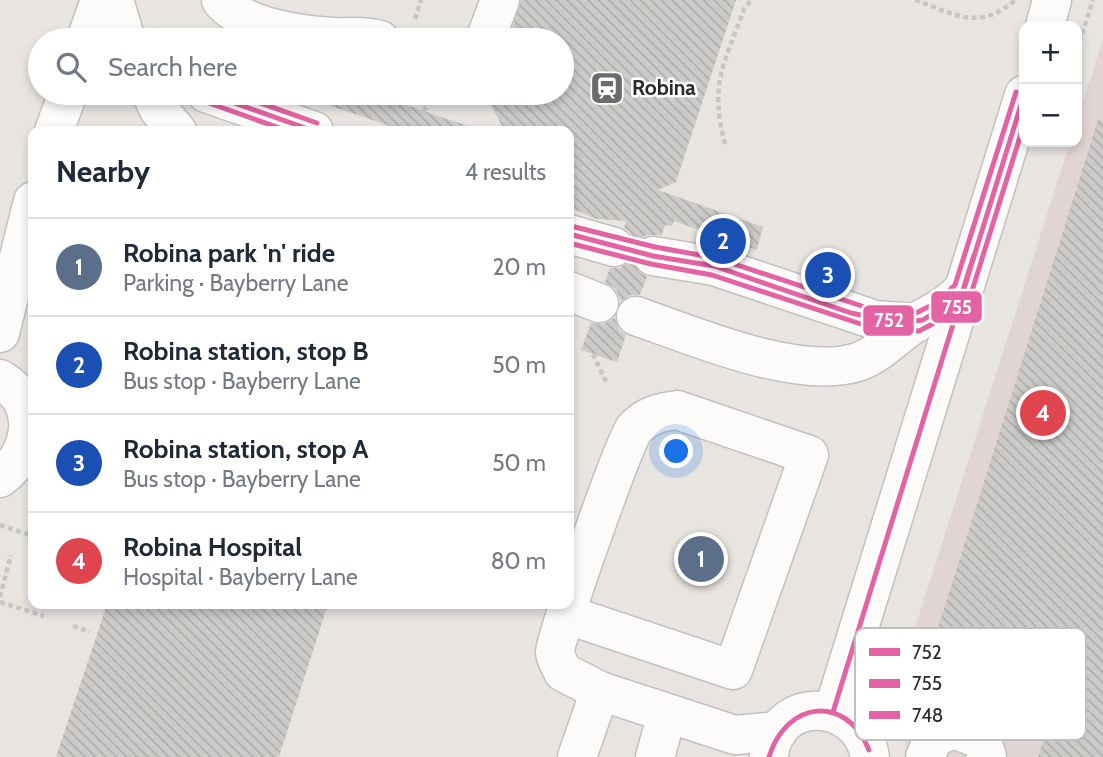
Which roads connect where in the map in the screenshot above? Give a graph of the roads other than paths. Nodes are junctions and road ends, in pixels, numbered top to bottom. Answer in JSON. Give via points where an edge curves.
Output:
{"nodes":[{"id":1,"x":100,"y":0,"type":"edge"},
{"id":2,"x":114,"y":0,"type":"edge"},
{"id":3,"x":221,"y":0,"type":"edge"},
{"id":4,"x":500,"y":0,"type":"edge"},
{"id":5,"x":1052,"y":0,"type":"edge"},
{"id":6,"x":1046,"y":21,"type":"edge"},
{"id":7,"x":90,"y":28,"type":"edge"},
{"id":8,"x":122,"y":28,"type":"edge"},
{"id":9,"x":285,"y":28,"type":"edge"},
{"id":10,"x":490,"y":28,"type":"edge"},
{"id":11,"x":64,"y":105,"type":"edge"},
{"id":12,"x":157,"y":105,"type":"edge"},
{"id":13,"x":240,"y":105,"type":"edge"},
{"id":14,"x":1019,"y":111,"type":"edge"},
{"id":15,"x":56,"y":126,"type":"edge"},
{"id":16,"x":173,"y":126,"type":"edge"},
{"id":17,"x":300,"y":126,"type":"edge"},
{"id":18,"x":28,"y":221,"type":"edge"},
{"id":19,"x":574,"y":235,"type":"edge"},
{"id":20,"x":614,"y":247,"type":"dead end"},
{"id":21,"x":653,"y":256,"type":"dead end"},
{"id":22,"x":963,"y":290,"type":"junction"},
{"id":23,"x":636,"y":316,"type":"dead end"},
{"id":24,"x":916,"y":323,"type":"junction"},
{"id":25,"x":0,"y":333,"type":"edge"},
{"id":26,"x":0,"y":379,"type":"edge"},
{"id":27,"x":0,"y":478,"type":"edge"},
{"id":28,"x":574,"y":597,"type":"edge"},
{"id":29,"x":570,"y":609,"type":"edge"},
{"id":30,"x":568,"y":615,"type":"junction"},
{"id":31,"x":859,"y":628,"type":"edge"},
{"id":32,"x":855,"y":641,"type":"edge"},
{"id":33,"x":600,"y":691,"type":"junction"},
{"id":34,"x":833,"y":712,"type":"junction"},
{"id":35,"x":667,"y":714,"type":"junction"},
{"id":36,"x":855,"y":725,"type":"edge"},
{"id":37,"x":864,"y":740,"type":"edge"},
{"id":38,"x":933,"y":740,"type":"edge"},
{"id":39,"x":982,"y":740,"type":"edge"},
{"id":40,"x":760,"y":745,"type":"edge"},
{"id":41,"x":577,"y":757,"type":"edge"},
{"id":42,"x":655,"y":757,"type":"edge"},
{"id":43,"x":870,"y":757,"type":"edge"},
{"id":44,"x":925,"y":757,"type":"edge"},
{"id":45,"x":987,"y":757,"type":"edge"}],
"edges":[{"from":1,"to":7,"type":"street"},
{"from":2,"to":8,"type":"street"},
{"from":3,"to":9,"type":"street","via":[[249,21]]},
{"from":4,"to":10,"type":"street"},
{"from":5,"to":6,"type":"street"},
{"from":11,"to":15,"type":"street"},
{"from":12,"to":16,"type":"street"},
{"from":13,"to":17,"type":"street"},
{"from":14,"to":22,"type":"street"},
{"from":18,"to":25,"type":"street"},
{"from":19,"to":20,"type":"street"},
{"from":21,"to":24,"type":"street","via":[[714,266],[875,320]]},
{"from":22,"to":24,"type":"street"},
{"from":22,"to":31,"type":"street"},
{"from":23,"to":24,"type":"street","via":[[793,364],[820,367],[866,359]]},
{"from":26,"to":27,"type":"street","via":[[23,403],[28,435],[26,449],[15,466]]},
{"from":28,"to":30,"type":"street","via":[[626,442],[635,428],[656,413],[677,410],[809,455],[733,670]]},
{"from":29,"to":30,"type":"street"},
{"from":30,"to":33,"type":"street","via":[[555,653],[563,672]]},
{"from":32,"to":34,"type":"street"},
{"from":33,"to":35,"type":"street"},
{"from":33,"to":41,"type":"street"},
{"from":34,"to":36,"type":"street"},
{"from":34,"to":40,"type":"street","via":[[802,713]]},
{"from":35,"to":40,"type":"street"},
{"from":35,"to":42,"type":"street"},
{"from":37,"to":43,"type":"street"},
{"from":38,"to":44,"type":"street"},
{"from":39,"to":45,"type":"street"}]}
